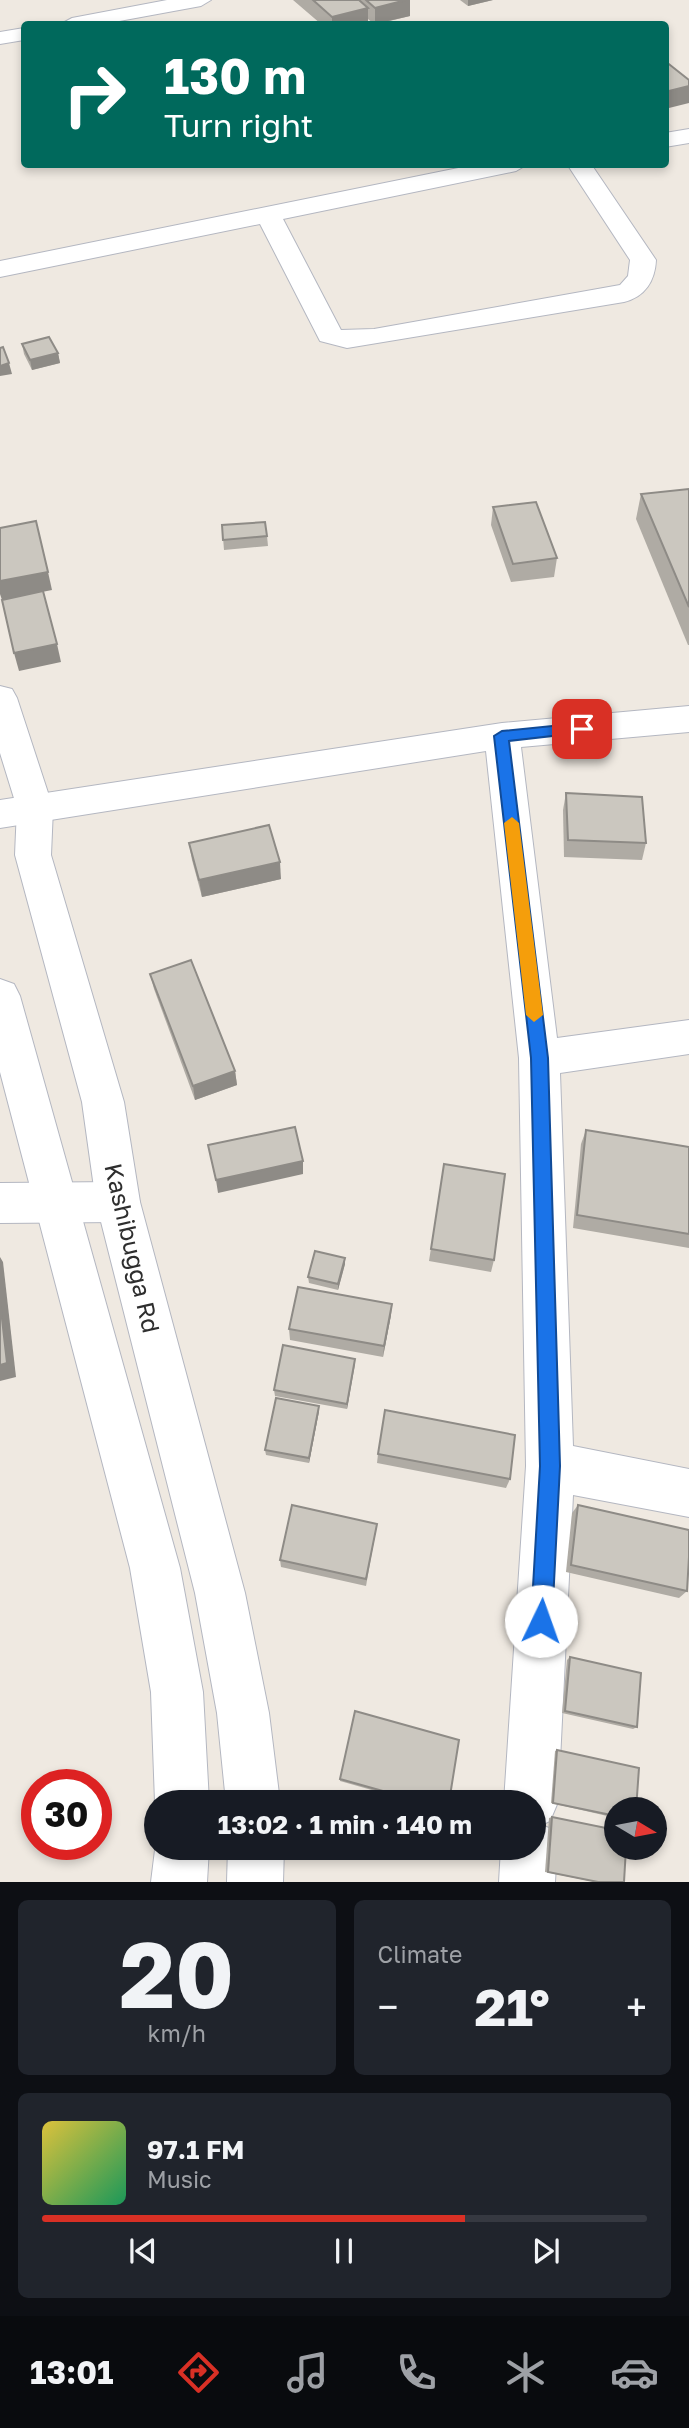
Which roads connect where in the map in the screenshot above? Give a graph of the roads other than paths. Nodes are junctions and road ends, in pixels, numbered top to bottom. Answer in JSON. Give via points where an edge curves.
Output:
{"nodes":[{"id":1,"x":201,"y":0,"type":"edge"},
{"id":2,"x":88,"y":21,"type":"edge"},
{"id":3,"x":21,"y":34,"type":"edge"},
{"id":4,"x":0,"y":38,"type":"edge"},
{"id":5,"x":689,"y":136,"type":"edge"},
{"id":6,"x":669,"y":139,"type":"edge"},
{"id":7,"x":496,"y":168,"type":"edge"},
{"id":8,"x":582,"y":168,"type":"edge"},
{"id":9,"x":267,"y":213,"type":"junction"},
{"id":10,"x":0,"y":269,"type":"edge"},
{"id":11,"x":0,"y":698,"type":"edge"},
{"id":12,"x":689,"y":719,"type":"edge"},
{"id":13,"x":502,"y":736,"type":"junction"},
{"id":14,"x":17,"y":811,"type":"edge"},
{"id":15,"x":0,"y":996,"type":"edge"},
{"id":16,"x":689,"y":1037,"type":"edge"},
{"id":17,"x":539,"y":1058,"type":"junction"},
{"id":18,"x":55,"y":1201,"type":"junction"},
{"id":19,"x":0,"y":1202,"type":"edge"},
{"id":20,"x":118,"y":1202,"type":"junction"},
{"id":21,"x":550,"y":1466,"type":"junction"},
{"id":22,"x":689,"y":1493,"type":"edge"},
{"id":23,"x":181,"y":1790,"type":"edge"},
{"id":24,"x":252,"y":1790,"type":"edge"},
{"id":25,"x":532,"y":1790,"type":"edge"},
{"id":26,"x":180,"y":1860,"type":"edge"},
{"id":27,"x":256,"y":1860,"type":"edge"},
{"id":28,"x":528,"y":1860,"type":"edge"},
{"id":29,"x":179,"y":1882,"type":"edge"},
{"id":30,"x":255,"y":1882,"type":"edge"},
{"id":31,"x":527,"y":1882,"type":"edge"}],
"edges":[{"from":1,"to":2,"type":"street"},
{"from":3,"to":4,"type":"street"},
{"from":5,"to":6,"type":"street"},
{"from":7,"to":9,"type":"street"},
{"from":8,"to":9,"type":"street","via":[[643,260],[636,286],[624,294],[374,337],[347,340],[330,335]]},
{"from":9,"to":10,"type":"street"},
{"from":11,"to":14,"type":"street","name":"Kashibugga Rd"},
{"from":12,"to":13,"type":"street"},
{"from":13,"to":14,"type":"street"},
{"from":13,"to":17,"type":"street"},
{"from":14,"to":20,"type":"street","name":"Kashibugga Rd","via":[[103,1101]]},
{"from":15,"to":18,"type":"street"},
{"from":16,"to":17,"type":"street"},
{"from":17,"to":21,"type":"street"},
{"from":18,"to":19,"type":"street"},
{"from":18,"to":20,"type":"street"},
{"from":18,"to":23,"type":"street","via":[[155,1568],[177,1692]]},
{"from":20,"to":24,"type":"street","name":"Kashibugga Rd","via":[[220,1593],[243,1713]]},
{"from":21,"to":22,"type":"street"},
{"from":21,"to":25,"type":"street"},
{"from":26,"to":29,"type":"street"},
{"from":27,"to":30,"type":"street"},
{"from":28,"to":31,"type":"street"}]}
